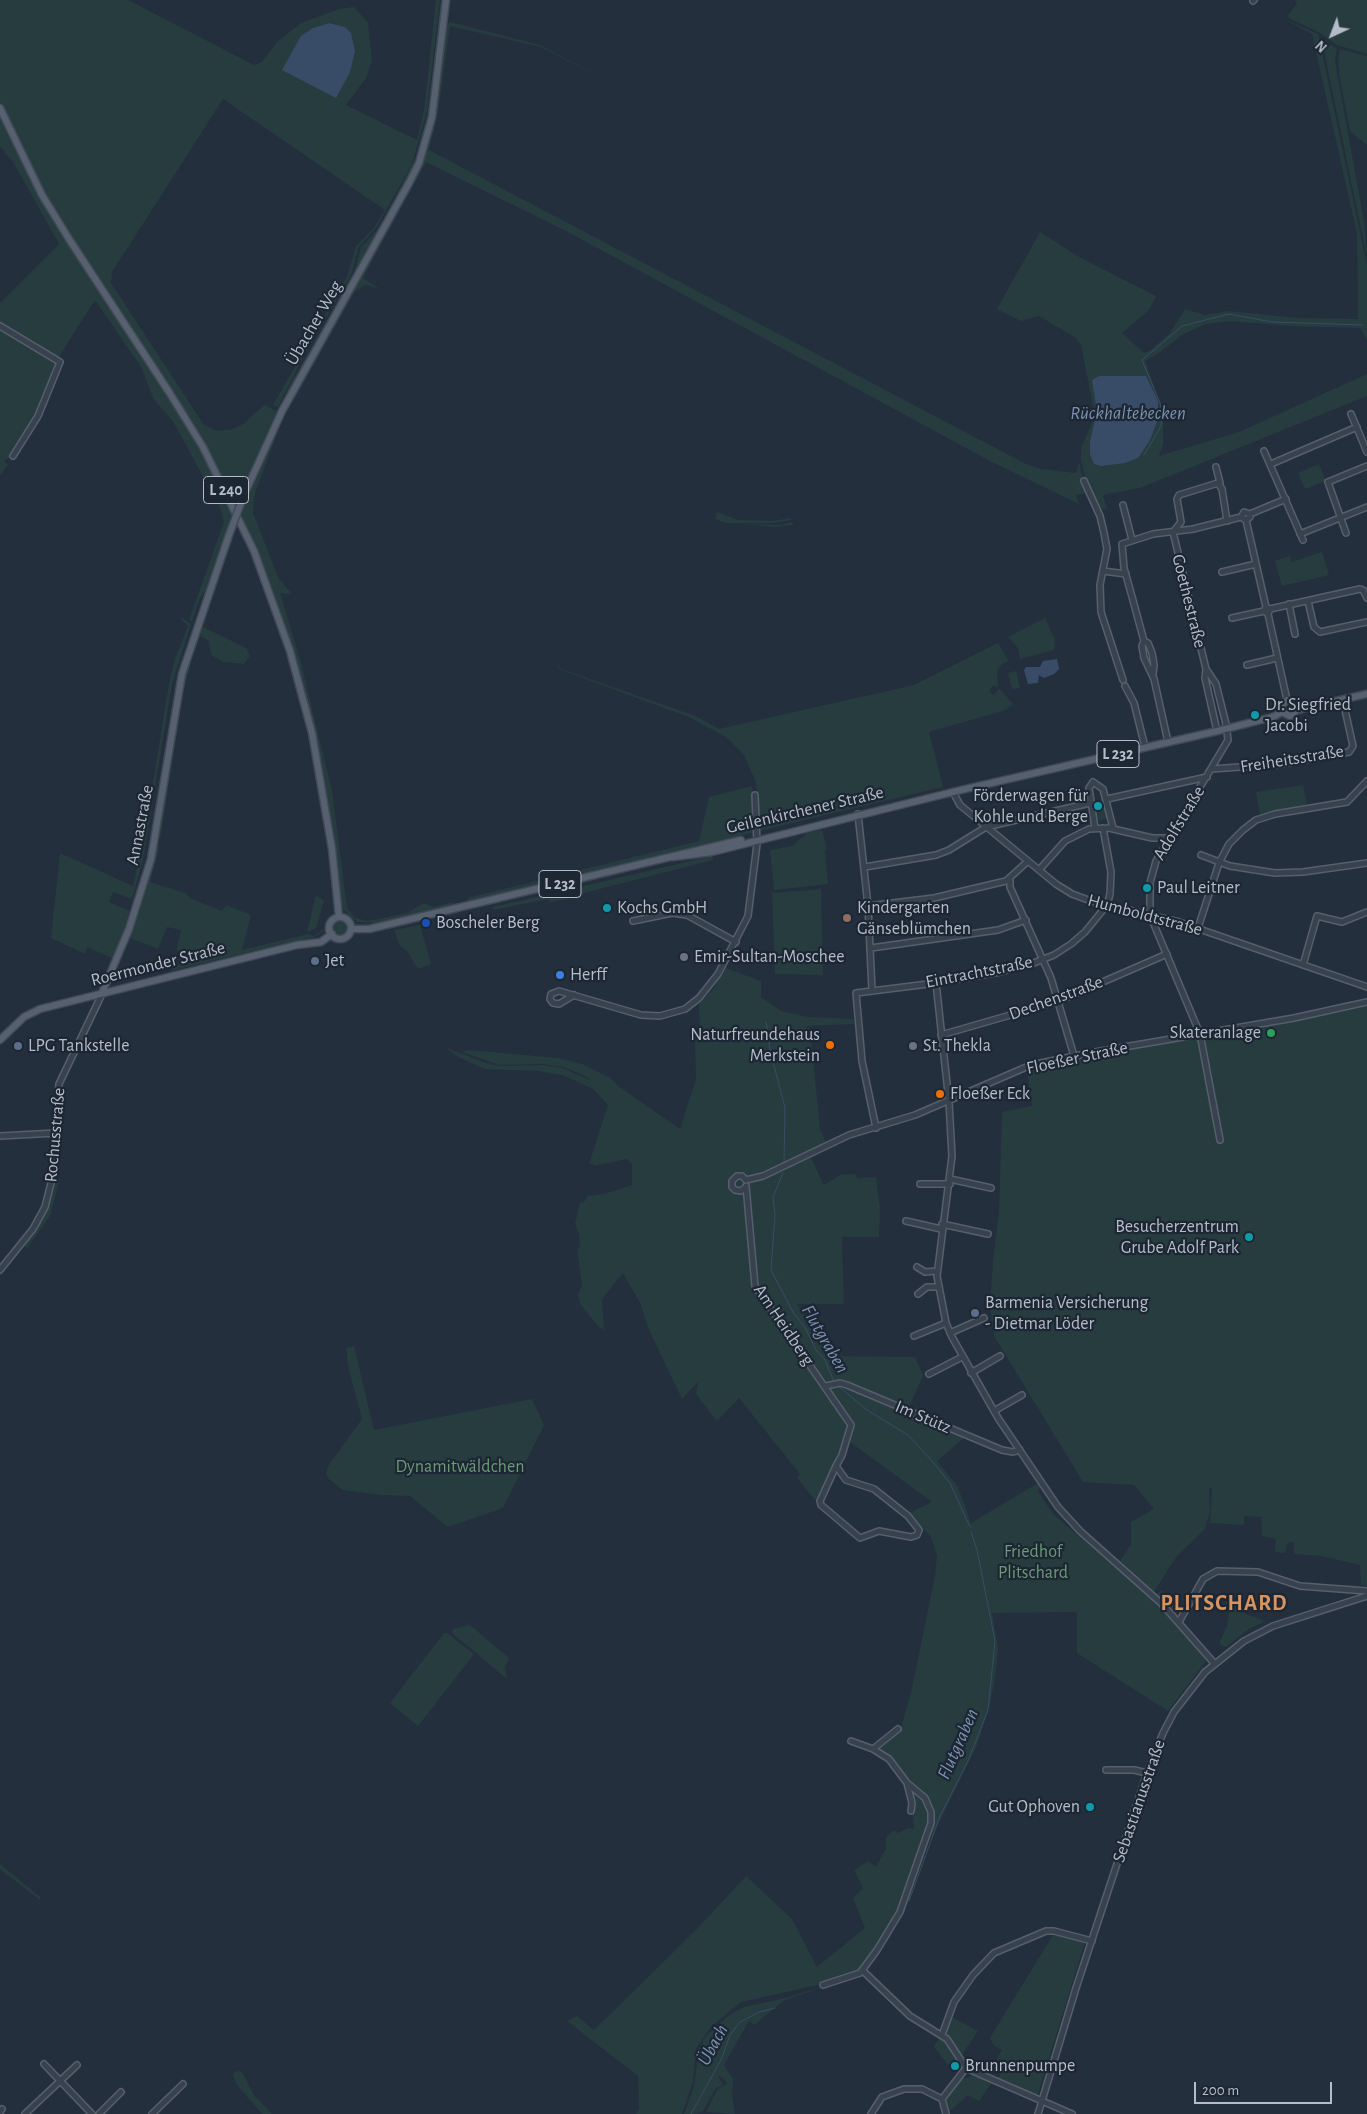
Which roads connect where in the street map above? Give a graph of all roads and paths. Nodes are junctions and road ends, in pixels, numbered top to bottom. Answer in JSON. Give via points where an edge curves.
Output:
{"nodes":[{"id":1,"x":446,"y":0,"type":"edge"},
{"id":2,"x":0,"y":108,"type":"edge"},
{"id":3,"x":0,"y":326,"type":"edge"},
{"id":4,"x":1351,"y":414,"type":"dead end"},
{"id":5,"x":1357,"y":427,"type":"junction"},
{"id":6,"x":1264,"y":450,"type":"dead end"},
{"id":7,"x":1367,"y":452,"type":"edge"},
{"id":8,"x":13,"y":456,"type":"dead end"},
{"id":9,"x":1271,"y":464,"type":"junction"},
{"id":10,"x":1367,"y":466,"type":"edge"},
{"id":11,"x":1216,"y":467,"type":"dead end"},
{"id":12,"x":1084,"y":481,"type":"dead end"},
{"id":13,"x":1220,"y":483,"type":"junction"},
{"id":14,"x":1286,"y":499,"type":"junction"},
{"id":15,"x":1123,"y":504,"type":"dead end"},
{"id":16,"x":1367,"y":506,"type":"edge"},
{"id":17,"x":1244,"y":518,"type":"junction"},
{"id":18,"x":1340,"y":518,"type":"junction"},
{"id":19,"x":1227,"y":521,"type":"junction"},
{"id":20,"x":1173,"y":532,"type":"junction"},
{"id":21,"x":1346,"y":533,"type":"dead end"},
{"id":22,"x":1132,"y":540,"type":"junction"},
{"id":23,"x":1256,"y":564,"type":"junction"},
{"id":24,"x":1103,"y":571,"type":"junction"},
{"id":25,"x":1222,"y":572,"type":"dead end"},
{"id":26,"x":1126,"y":574,"type":"junction"},
{"id":27,"x":1367,"y":598,"type":"edge"},
{"id":28,"x":1308,"y":601,"type":"junction"},
{"id":29,"x":1289,"y":604,"type":"junction"},
{"id":30,"x":1267,"y":610,"type":"junction"},
{"id":31,"x":1232,"y":618,"type":"dead end"},
{"id":32,"x":1367,"y":622,"type":"edge"},
{"id":33,"x":1295,"y":634,"type":"dead end"},
{"id":34,"x":186,"y":657,"type":"joint"},
{"id":35,"x":1277,"y":658,"type":"junction"},
{"id":36,"x":1247,"y":665,"type":"dead end"},
{"id":37,"x":1206,"y":669,"type":"junction"},
{"id":38,"x":1367,"y":694,"type":"edge"},
{"id":39,"x":1287,"y":700,"type":"junction"},
{"id":40,"x":1343,"y":701,"type":"junction"},
{"id":41,"x":1297,"y":710,"type":"junction"},
{"id":42,"x":1282,"y":712,"type":"junction"},
{"id":43,"x":1227,"y":728,"type":"junction"},
{"id":44,"x":1217,"y":731,"type":"junction"},
{"id":45,"x":1168,"y":742,"type":"junction"},
{"id":46,"x":1145,"y":748,"type":"junction"},
{"id":47,"x":1212,"y":769,"type":"junction"},
{"id":48,"x":1207,"y":777,"type":"junction"},
{"id":49,"x":1367,"y":781,"type":"edge"},
{"id":50,"x":953,"y":792,"type":"junction"},
{"id":51,"x":755,"y":795,"type":"dead end"},
{"id":52,"x":1107,"y":799,"type":"junction"},
{"id":53,"x":1090,"y":803,"type":"junction"},
{"id":54,"x":858,"y":815,"type":"junction"},
{"id":55,"x":986,"y":827,"type":"junction"},
{"id":56,"x":1095,"y":828,"type":"junction"},
{"id":57,"x":1103,"y":828,"type":"junction"},
{"id":58,"x":1113,"y":828,"type":"junction"},
{"id":59,"x":1170,"y":838,"type":"junction"},
{"id":60,"x":757,"y":839,"type":"junction"},
{"id":61,"x":1201,"y":855,"type":"dead end"},
{"id":62,"x":1028,"y":861,"type":"junction"},
{"id":63,"x":1219,"y":863,"type":"junction"},
{"id":64,"x":1367,"y":863,"type":"edge"},
{"id":65,"x":865,"y":867,"type":"junction"},
{"id":66,"x":1039,"y":870,"type":"junction"},
{"id":67,"x":1010,"y":879,"type":"junction"},
{"id":68,"x":1107,"y":905,"type":"junction"},
{"id":69,"x":868,"y":906,"type":"junction"},
{"id":70,"x":1367,"y":912,"type":"edge"},
{"id":71,"x":1150,"y":915,"type":"junction"},
{"id":72,"x":339,"y":917,"type":"junction"},
{"id":73,"x":1026,"y":920,"type":"junction"},
{"id":74,"x":633,"y":921,"type":"dead end"},
{"id":75,"x":1198,"y":928,"type":"junction"},
{"id":76,"x":351,"y":929,"type":"junction"},
{"id":77,"x":332,"y":934,"type":"junction"},
{"id":78,"x":736,"y":942,"type":"junction"},
{"id":79,"x":871,"y":948,"type":"junction"},
{"id":80,"x":1167,"y":954,"type":"junction"},
{"id":81,"x":1044,"y":959,"type":"junction"},
{"id":82,"x":1303,"y":965,"type":"junction"},
{"id":83,"x":936,"y":983,"type":"junction"},
{"id":84,"x":1367,"y":987,"type":"edge"},
{"id":85,"x":872,"y":990,"type":"junction"},
{"id":86,"x":102,"y":993,"type":"junction"},
{"id":87,"x":574,"y":996,"type":"dead end"},
{"id":88,"x":1059,"y":1001,"type":"junction"},
{"id":89,"x":1367,"y":1002,"type":"edge"},
{"id":90,"x":1200,"y":1034,"type":"junction"},
{"id":91,"x":942,"y":1035,"type":"junction"},
{"id":92,"x":0,"y":1040,"type":"edge"},
{"id":93,"x":1074,"y":1056,"type":"junction"},
{"id":94,"x":949,"y":1102,"type":"junction"},
{"id":95,"x":876,"y":1128,"type":"junction"},
{"id":96,"x":56,"y":1133,"type":"junction"},
{"id":97,"x":0,"y":1136,"type":"edge"},
{"id":98,"x":1220,"y":1140,"type":"dead end"},
{"id":99,"x":746,"y":1180,"type":"junction"},
{"id":100,"x":950,"y":1182,"type":"junction"},
{"id":101,"x":920,"y":1184,"type":"dead end"},
{"id":102,"x":746,"y":1187,"type":"junction"},
{"id":103,"x":991,"y":1188,"type":"dead end"},
{"id":104,"x":906,"y":1221,"type":"dead end"},
{"id":105,"x":942,"y":1227,"type":"junction"},
{"id":106,"x":988,"y":1234,"type":"dead end"},
{"id":107,"x":916,"y":1266,"type":"dead end"},
{"id":108,"x":0,"y":1270,"type":"edge"},
{"id":109,"x":937,"y":1271,"type":"junction"},
{"id":110,"x":938,"y":1286,"type":"junction"},
{"id":111,"x":918,"y":1294,"type":"dead end"},
{"id":112,"x":984,"y":1318,"type":"dead end"},
{"id":113,"x":946,"y":1323,"type":"junction"},
{"id":114,"x":950,"y":1333,"type":"junction"},
{"id":115,"x":914,"y":1336,"type":"dead end"},
{"id":116,"x":1000,"y":1356,"type":"dead end"},
{"id":117,"x":962,"y":1358,"type":"junction"},
{"id":118,"x":970,"y":1373,"type":"junction"},
{"id":119,"x":929,"y":1374,"type":"dead end"},
{"id":120,"x":826,"y":1386,"type":"junction"},
{"id":121,"x":1022,"y":1395,"type":"dead end"},
{"id":122,"x":994,"y":1411,"type":"junction"},
{"id":123,"x":1020,"y":1450,"type":"junction"},
{"id":124,"x":836,"y":1466,"type":"junction"},
{"id":125,"x":1367,"y":1591,"type":"edge"},
{"id":126,"x":1367,"y":1596,"type":"edge"},
{"id":127,"x":1179,"y":1622,"type":"junction"},
{"id":128,"x":1214,"y":1663,"type":"junction"},
{"id":129,"x":898,"y":1729,"type":"dead end"},
{"id":130,"x":851,"y":1742,"type":"dead end"},
{"id":131,"x":873,"y":1749,"type":"junction"},
{"id":132,"x":1106,"y":1770,"type":"dead end"},
{"id":133,"x":1147,"y":1773,"type":"junction"},
{"id":134,"x":907,"y":1783,"type":"junction"},
{"id":135,"x":911,"y":1811,"type":"dead end"},
{"id":136,"x":1092,"y":1941,"type":"junction"},
{"id":137,"x":863,"y":1971,"type":"junction"},
{"id":138,"x":823,"y":1985,"type":"dead end"},
{"id":139,"x":942,"y":2035,"type":"junction"},
{"id":140,"x":44,"y":2064,"type":"dead end"},
{"id":141,"x":76,"y":2065,"type":"dead end"},
{"id":142,"x":966,"y":2068,"type":"junction"},
{"id":143,"x":61,"y":2081,"type":"junction"},
{"id":144,"x":184,"y":2084,"type":"dead end"},
{"id":145,"x":120,"y":2092,"type":"dead end"},
{"id":146,"x":942,"y":2099,"type":"junction"},
{"id":147,"x":1043,"y":2101,"type":"junction"},
{"id":148,"x":89,"y":2113,"type":"edge"},
{"id":149,"x":26,"y":2114,"type":"edge"},
{"id":150,"x":99,"y":2114,"type":"edge"},
{"id":151,"x":152,"y":2114,"type":"edge"},
{"id":152,"x":870,"y":2114,"type":"edge"},
{"id":153,"x":946,"y":2114,"type":"edge"},
{"id":154,"x":1038,"y":2114,"type":"edge"},
{"id":155,"x":1072,"y":2114,"type":"edge"}],
"edges":[{"from":1,"to":34,"type":"main road","name":"Übacher Weg","bridge":true,"via":[[432,117],[419,163],[282,411],[244,495]]},
{"from":2,"to":72,"type":"main road","number":"L 240","via":[[51,210],[203,447],[254,551],[290,651],[312,734],[332,849]]},
{"from":3,"to":8,"type":"street","via":[[60,362],[38,416]]},
{"from":4,"to":5,"type":"street"},
{"from":5,"to":7,"type":"street"},
{"from":5,"to":9,"type":"street"},
{"from":6,"to":9,"type":"street"},
{"from":9,"to":14,"type":"street"},
{"from":10,"to":18,"type":"street","via":[[1328,482]]},
{"from":11,"to":13,"type":"street"},
{"from":12,"to":24,"type":"street","via":[[1104,533],[1107,549]]},
{"from":13,"to":19,"type":"street"},
{"from":13,"to":20,"type":"street","via":[[1179,495],[1181,522]]},
{"from":14,"to":17,"type":"street"},
{"from":14,"to":18,"type":"street","via":[[1301,537]]},
{"from":15,"to":22,"type":"street"},
{"from":16,"to":18,"type":"street"},
{"from":17,"to":19,"type":"street"},
{"from":17,"to":23,"type":"street"},
{"from":18,"to":21,"type":"street"},
{"from":19,"to":20,"type":"street"},
{"from":20,"to":22,"type":"street"},
{"from":20,"to":37,"type":"street","name":"Goethestraße"},
{"from":22,"to":26,"type":"street","via":[[1122,544]]},
{"from":23,"to":25,"type":"street"},
{"from":23,"to":30,"type":"street"},
{"from":24,"to":26,"type":"street"},
{"from":24,"to":46,"type":"street","via":[[1101,612],[1124,683],[1134,703]]},
{"from":26,"to":45,"type":"street","via":[[1144,641],[1152,653],[1152,674]]},
{"from":27,"to":28,"type":"street","via":[[1360,589]]},
{"from":28,"to":29,"type":"street"},
{"from":28,"to":32,"type":"street","via":[[1314,627],[1320,632]]},
{"from":29,"to":30,"type":"street"},
{"from":29,"to":33,"type":"street"},
{"from":30,"to":31,"type":"street"},
{"from":30,"to":35,"type":"street"},
{"from":34,"to":86,"type":"main road","name":"Annastraße","via":[[150,860],[128,930]]},
{"from":35,"to":36,"type":"street"},
{"from":35,"to":39,"type":"street"},
{"from":37,"to":43,"type":"street","name":"Goethestraße","via":[[1216,684]]},
{"from":37,"to":44,"type":"street","name":"Goethestraße","via":[[1205,678]]},
{"from":38,"to":40,"type":"main road","number":"L 232"},
{"from":39,"to":41,"type":"main road","via":[[1295,702]]},
{"from":39,"to":42,"type":"main road","via":[[1282,705]]},
{"from":40,"to":41,"type":"main road","number":"L 232"},
{"from":40,"to":47,"type":"street","name":"Freiheitsstraße","via":[[1353,746],[1349,752],[1282,764]]},
{"from":41,"to":42,"type":"main road","number":"L 232","via":[[1290,716]]},
{"from":42,"to":43,"type":"main road","name":"Geilenkirchener Straße","number":"L 232"},
{"from":43,"to":44,"type":"main road","name":"Geilenkirchener Straße","number":"L 232"},
{"from":43,"to":47,"type":"street","name":"Adolfstraße","via":[[1228,740]]},
{"from":44,"to":45,"type":"main road","name":"Geilenkirchener Straße","number":"L 232"},
{"from":45,"to":46,"type":"main road","name":"Geilenkirchener Straße","number":"L 232"},
{"from":46,"to":50,"type":"main road","name":"Geilenkirchener Straße","number":"L 232"},
{"from":47,"to":48,"type":"street","name":"Adolfstraße"},
{"from":48,"to":52,"type":"street"},
{"from":48,"to":59,"type":"street","name":"Adolfstraße"},
{"from":49,"to":63,"type":"street","via":[[1347,802],[1256,820],[1229,844]]},
{"from":50,"to":54,"type":"main road","name":"Geilenkirchener Straße","number":"L 232"},
{"from":50,"to":55,"type":"street","name":"Humboldtstraße","via":[[960,805]]},
{"from":51,"to":60,"type":"street"},
{"from":52,"to":53,"type":"street","via":[[1100,784],[1093,782],[1089,788]]},
{"from":52,"to":58,"type":"street"},
{"from":53,"to":55,"type":"street"},
{"from":53,"to":56,"type":"street"},
{"from":54,"to":60,"type":"main road","name":"Geilenkirchener Straße","number":"L 232"},
{"from":54,"to":65,"type":"street"},
{"from":55,"to":62,"type":"street","name":"Humboldtstraße"},
{"from":55,"to":65,"type":"street","via":[[949,850]]},
{"from":56,"to":57,"type":"street"},
{"from":56,"to":66,"type":"street","via":[[1072,835]]},
{"from":57,"to":58,"type":"street"},
{"from":57,"to":68,"type":"street","via":[[1111,872]]},
{"from":58,"to":59,"type":"street","via":[[1152,838]]},
{"from":59,"to":71,"type":"street","name":"Adolfstraße","via":[[1152,871]]},
{"from":60,"to":76,"type":"main road","name":"Geilenkirchener Straße","number":"L 232","via":[[369,929]]},
{"from":60,"to":78,"type":"street","via":[[752,902]]},
{"from":61,"to":63,"type":"street"},
{"from":62,"to":66,"type":"street","name":"Humboldtstraße"},
{"from":62,"to":67,"type":"street"},
{"from":63,"to":64,"type":"street","via":[[1276,873]]},
{"from":63,"to":75,"type":"street"},
{"from":65,"to":69,"type":"street"},
{"from":66,"to":68,"type":"street","name":"Humboldtstraße","via":[[1072,894]]},
{"from":67,"to":69,"type":"street","via":[[934,898]]},
{"from":67,"to":73,"type":"street","via":[[1010,887]]},
{"from":68,"to":71,"type":"street","name":"Humboldtstraße"},
{"from":68,"to":81,"type":"street","name":"Eintrachtstraße","via":[[1071,944]]},
{"from":69,"to":79,"type":"street"},
{"from":70,"to":82,"type":"street","via":[[1342,922],[1317,916]]},
{"from":71,"to":75,"type":"street","name":"Humboldtstraße"},
{"from":71,"to":80,"type":"street","name":"Adolfstraße"},
{"from":72,"to":76,"type":"main road","via":[[348,920]]},
{"from":72,"to":77,"type":"main road","via":[[331,922]]},
{"from":73,"to":79,"type":"street","via":[[998,930]]},
{"from":73,"to":81,"type":"street"},
{"from":74,"to":78,"type":"street","via":[[672,913],[687,916]]},
{"from":75,"to":82,"type":"street","name":"Humboldtstraße"},
{"from":76,"to":77,"type":"main road","via":[[344,938]]},
{"from":77,"to":86,"type":"main road","name":"Roermonder Straße","via":[[320,942]]},
{"from":78,"to":87,"type":"street","via":[[709,987],[694,1003],[676,1013],[641,1015]]},
{"from":79,"to":85,"type":"street"},
{"from":80,"to":88,"type":"street","name":"Dechenstraße"},
{"from":80,"to":90,"type":"street","name":"Adolfstraße"},
{"from":81,"to":83,"type":"street","name":"Eintrachtstraße","via":[[1000,972]]},
{"from":81,"to":88,"type":"street"},
{"from":82,"to":84,"type":"street","name":"Humboldtstraße"},
{"from":83,"to":85,"type":"street","name":"Eintrachtstraße"},
{"from":83,"to":91,"type":"street"},
{"from":85,"to":95,"type":"street","via":[[856,993],[862,1061]]},
{"from":86,"to":92,"type":"main road","name":"Roermonder Straße","via":[[34,1012]]},
{"from":86,"to":96,"type":"street","name":"Rochusstraße","via":[[58,1084]]},
{"from":88,"to":91,"type":"street","name":"Dechenstraße"},
{"from":88,"to":93,"type":"street"},
{"from":89,"to":90,"type":"street","name":"Floeßer Straße"},
{"from":90,"to":93,"type":"street","name":"Floeßer Straße"},
{"from":90,"to":98,"type":"street","name":"Adolfstraße"},
{"from":91,"to":94,"type":"street"},
{"from":93,"to":94,"type":"street","name":"Floeßer Straße","via":[[1031,1065]]},
{"from":94,"to":95,"type":"street","name":"Floeßer Straße"},
{"from":94,"to":100,"type":"street"},
{"from":95,"to":99,"type":"street","name":"Floeßer Straße","via":[[849,1134],[786,1166]]},
{"from":96,"to":97,"type":"street"},
{"from":96,"to":108,"type":"street","name":"Rochusstraße","via":[[53,1175],[45,1207],[33,1229]]},
{"from":99,"to":102,"type":"street"},
{"from":99,"to":102,"type":"street","name":"Floeßer Straße","via":[[736,1176],[731,1183],[737,1191]]},
{"from":100,"to":101,"type":"street"},
{"from":100,"to":103,"type":"street"},
{"from":100,"to":105,"type":"street"},
{"from":102,"to":120,"type":"street","name":"Am Heidberg","via":[[755,1286]]},
{"from":104,"to":105,"type":"street"},
{"from":105,"to":106,"type":"street"},
{"from":105,"to":109,"type":"street"},
{"from":107,"to":109,"type":"street","via":[[925,1272]]},
{"from":109,"to":110,"type":"street"},
{"from":110,"to":111,"type":"street","via":[[927,1287]]},
{"from":110,"to":113,"type":"street"},
{"from":112,"to":114,"type":"street"},
{"from":113,"to":114,"type":"street"},
{"from":113,"to":115,"type":"street"},
{"from":114,"to":117,"type":"street"},
{"from":116,"to":118,"type":"street"},
{"from":117,"to":118,"type":"street"},
{"from":117,"to":119,"type":"street"},
{"from":118,"to":122,"type":"street"},
{"from":120,"to":123,"type":"street","name":"Im Stütz","via":[[840,1383],[1002,1450]]},
{"from":120,"to":124,"type":"street","name":"Am Heidberg","via":[[850,1424],[847,1441]]},
{"from":121,"to":122,"type":"street"},
{"from":122,"to":123,"type":"street"},
{"from":123,"to":127,"type":"street","via":[[1058,1507],[1075,1526]]},
{"from":124,"to":124,"type":"street","via":[[821,1505],[860,1538],[880,1531],[917,1536],[919,1530],[908,1516],[874,1489],[846,1480]]},
{"from":125,"to":127,"type":"street","via":[[1300,1586],[1258,1572],[1217,1571],[1203,1579]]},
{"from":126,"to":128,"type":"street","name":"Sebastianusstraße","via":[[1273,1626],[1244,1641]]},
{"from":127,"to":128,"type":"street"},
{"from":128,"to":133,"type":"street","name":"Sebastianusstraße","via":[[1174,1712]]},
{"from":129,"to":131,"type":"street"},
{"from":130,"to":131,"type":"street"},
{"from":131,"to":134,"type":"street","via":[[889,1759]]},
{"from":132,"to":133,"type":"street"},
{"from":133,"to":136,"type":"street","name":"Sebastianusstraße"},
{"from":134,"to":135,"type":"street"},
{"from":134,"to":137,"type":"street","via":[[927,1802],[931,1823],[900,1912]]},
{"from":136,"to":139,"type":"street","via":[[1046,1931],[994,1953],[972,1975],[954,2002]]},
{"from":136,"to":147,"type":"street","name":"Sebastianusstraße"},
{"from":137,"to":138,"type":"street"},
{"from":137,"to":139,"type":"street","via":[[910,2016]]},
{"from":139,"to":142,"type":"street"},
{"from":140,"to":143,"type":"street"},
{"from":141,"to":143,"type":"street"},
{"from":142,"to":146,"type":"street"},
{"from":142,"to":147,"type":"street"},
{"from":143,"to":148,"type":"street"},
{"from":143,"to":149,"type":"street"},
{"from":144,"to":151,"type":"street"},
{"from":145,"to":150,"type":"street"},
{"from":146,"to":152,"type":"street","via":[[922,2089],[904,2089],[882,2097]]},
{"from":146,"to":153,"type":"street"},
{"from":147,"to":154,"type":"street","name":"Sebastianusstraße"},
{"from":147,"to":155,"type":"street"}]}
